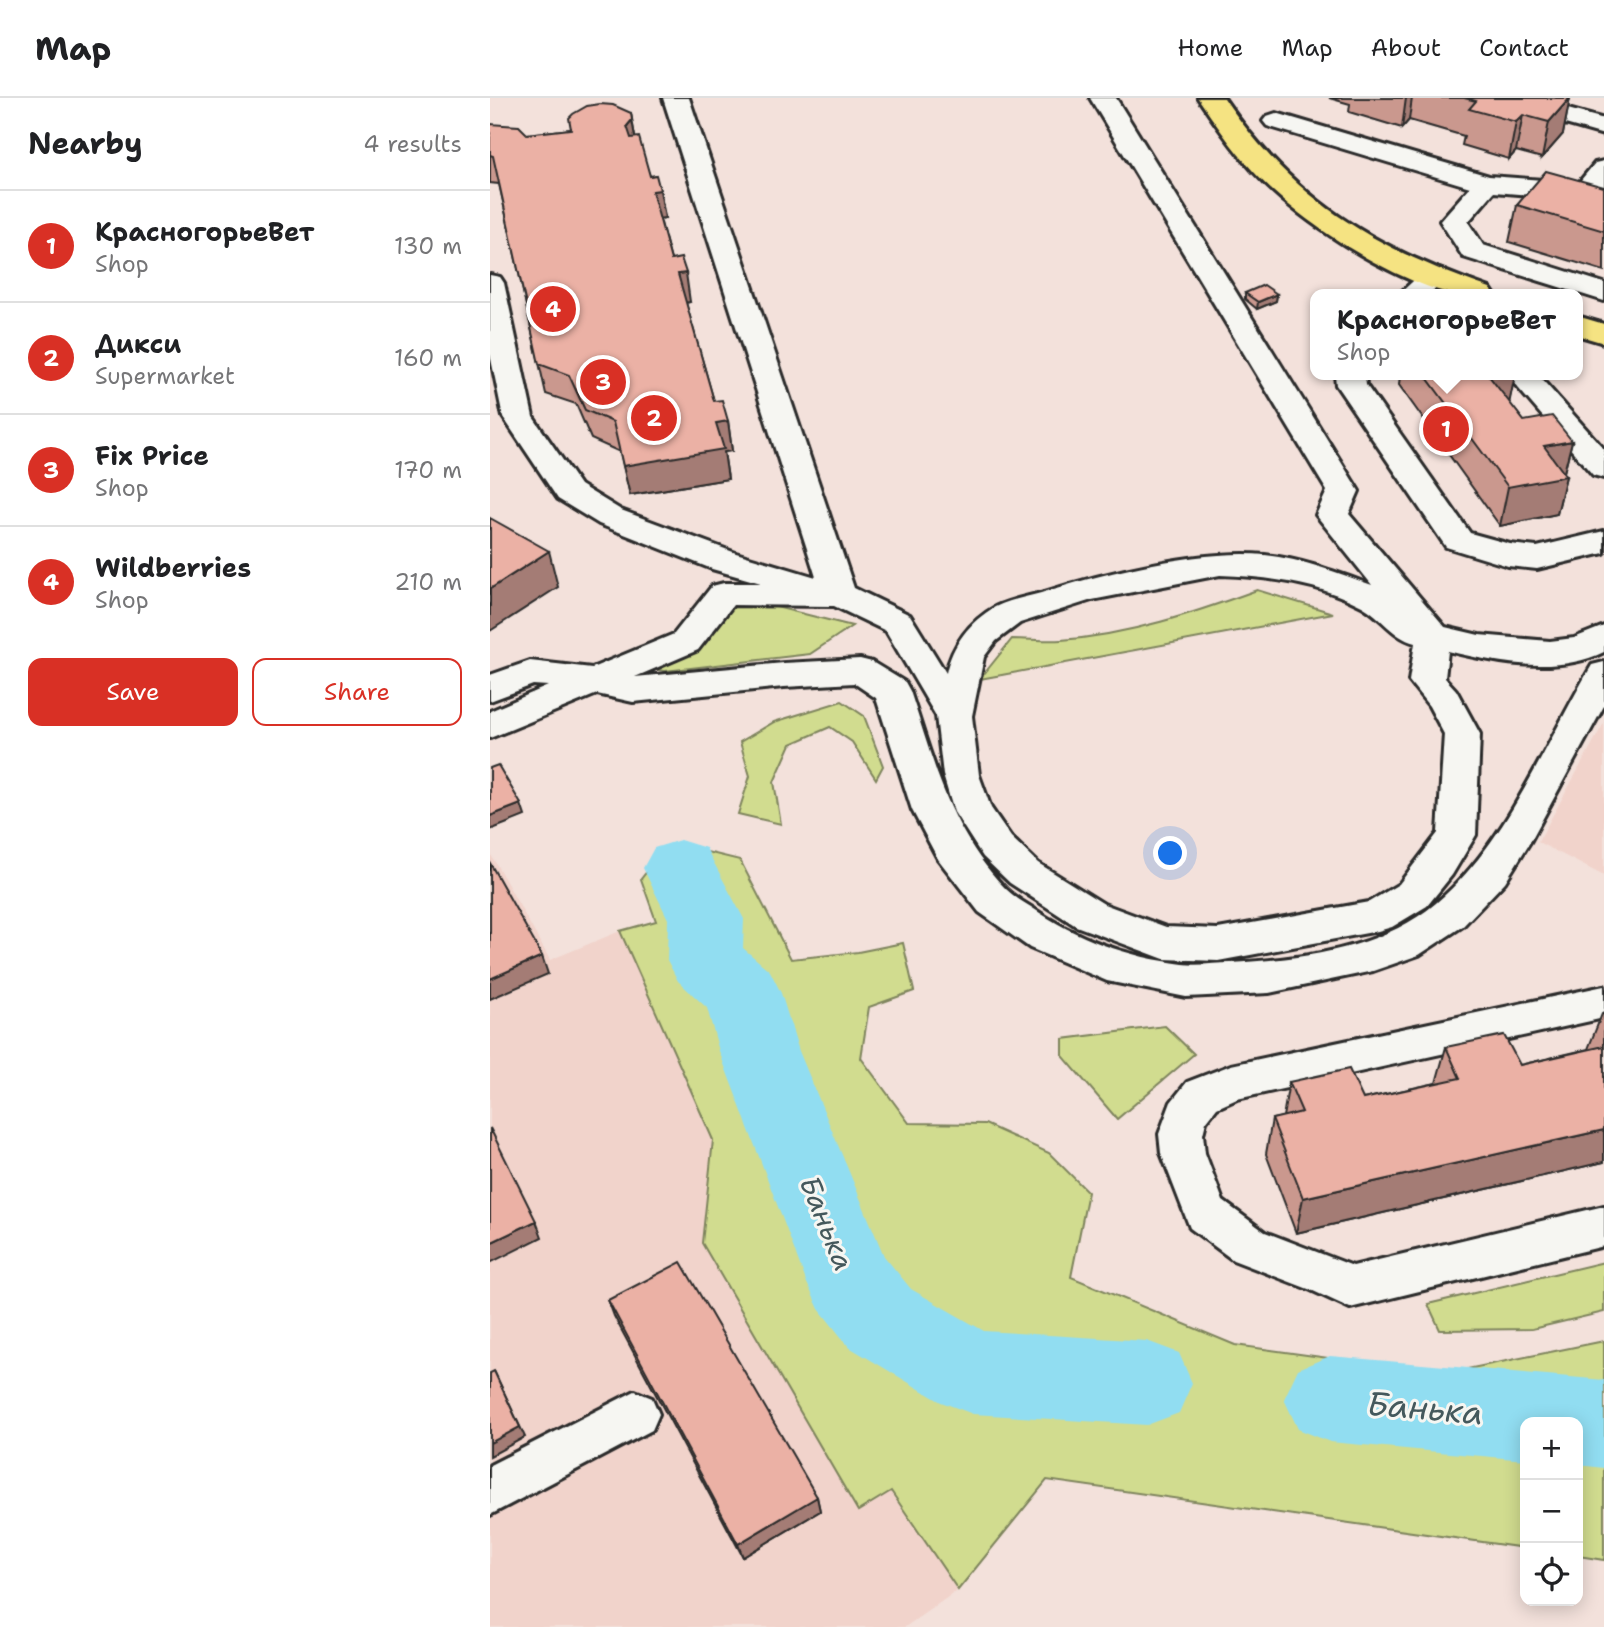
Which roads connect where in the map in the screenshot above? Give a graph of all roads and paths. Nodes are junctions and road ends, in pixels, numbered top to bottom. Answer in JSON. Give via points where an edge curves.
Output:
{"nodes":[{"id":1,"x":676,"y":98,"type":"edge"},
{"id":2,"x":1103,"y":98,"type":"edge"},
{"id":3,"x":1211,"y":98,"type":"edge"},
{"id":4,"x":1500,"y":98,"type":"edge"},
{"id":5,"x":1276,"y":121,"type":"dead end"},
{"id":6,"x":1604,"y":127,"type":"edge"},
{"id":7,"x":1604,"y":169,"type":"edge"},
{"id":8,"x":1487,"y":184,"type":"junction"},
{"id":9,"x":1593,"y":200,"type":"edge"},
{"id":10,"x":490,"y":283,"type":"edge"},
{"id":11,"x":1423,"y":286,"type":"edge"},
{"id":12,"x":1444,"y":289,"type":"edge"},
{"id":13,"x":1604,"y":292,"type":"edge"},
{"id":14,"x":1583,"y":327,"type":"edge"},
{"id":15,"x":1604,"y":334,"type":"edge"},
{"id":16,"x":1350,"y":380,"type":"edge"},
{"id":17,"x":1526,"y":380,"type":"edge"},
{"id":18,"x":1604,"y":468,"type":"edge"},
{"id":19,"x":1604,"y":542,"type":"edge"},
{"id":20,"x":839,"y":595,"type":"junction"},
{"id":21,"x":1433,"y":636,"type":"junction"},
{"id":22,"x":1604,"y":638,"type":"edge"},
{"id":23,"x":1604,"y":674,"type":"edge"},
{"id":24,"x":490,"y":690,"type":"edge"},
{"id":25,"x":954,"y":716,"type":"junction"},
{"id":26,"x":490,"y":725,"type":"edge"},
{"id":27,"x":1604,"y":1002,"type":"edge"},
{"id":28,"x":1604,"y":1226,"type":"edge"},
{"id":29,"x":635,"y":1414,"type":"dead end"},
{"id":30,"x":490,"y":1491,"type":"edge"}],
"edges":[{"from":1,"to":20,"type":"street"},
{"from":2,"to":21,"type":"street","via":[[1343,491],[1332,515]]},
{"from":3,"to":11,"type":"main road","via":[[1235,136],[1276,183],[1311,213]]},
{"from":4,"to":6,"type":"street"},
{"from":5,"to":8,"type":"street"},
{"from":7,"to":9,"type":"street"},
{"from":8,"to":9,"type":"street","via":[[1557,189]]},
{"from":8,"to":13,"type":"street","via":[[1454,220],[1473,251]]},
{"from":10,"to":20,"type":"street","via":[[518,417],[569,492],[623,522],[724,561]]},
{"from":11,"to":12,"type":"main road"},
{"from":14,"to":15,"type":"main road"},
{"from":16,"to":19,"type":"street","via":[[1458,540],[1477,548],[1537,558]]},
{"from":17,"to":18,"type":"street"},
{"from":20,"to":25,"type":"street","via":[[898,623]]},
{"from":20,"to":26,"type":"street","via":[[724,594],[686,642]]},
{"from":21,"to":22,"type":"street","via":[[1479,647],[1550,653],[1581,649]]},
{"from":21,"to":25,"type":"street","via":[[1413,631],[1376,599],[1317,577],[1267,566],[1220,564],[1088,590],[1008,615],[984,633],[967,655]]},
{"from":21,"to":25,"type":"street","via":[[1427,681],[1462,734],[1457,835],[1438,865],[1413,895],[1378,916],[1218,945],[1164,943],[1090,915],[1024,873],[997,847],[973,812],[961,775]]},
{"from":23,"to":24,"type":"street","via":[[1517,832],[1491,872],[1449,915],[1405,944],[1359,960],[1269,977],[1186,981],[1107,965],[1044,937],[993,901],[952,849],[931,810],[892,691],[860,671],[633,690],[573,676],[530,673]]},
{"from":27,"to":28,"type":"street","via":[[1231,1083],[1202,1096],[1186,1115],[1181,1133],[1183,1153],[1206,1214],[1249,1246],[1350,1287]]},
{"from":29,"to":30,"type":"street"}]}
